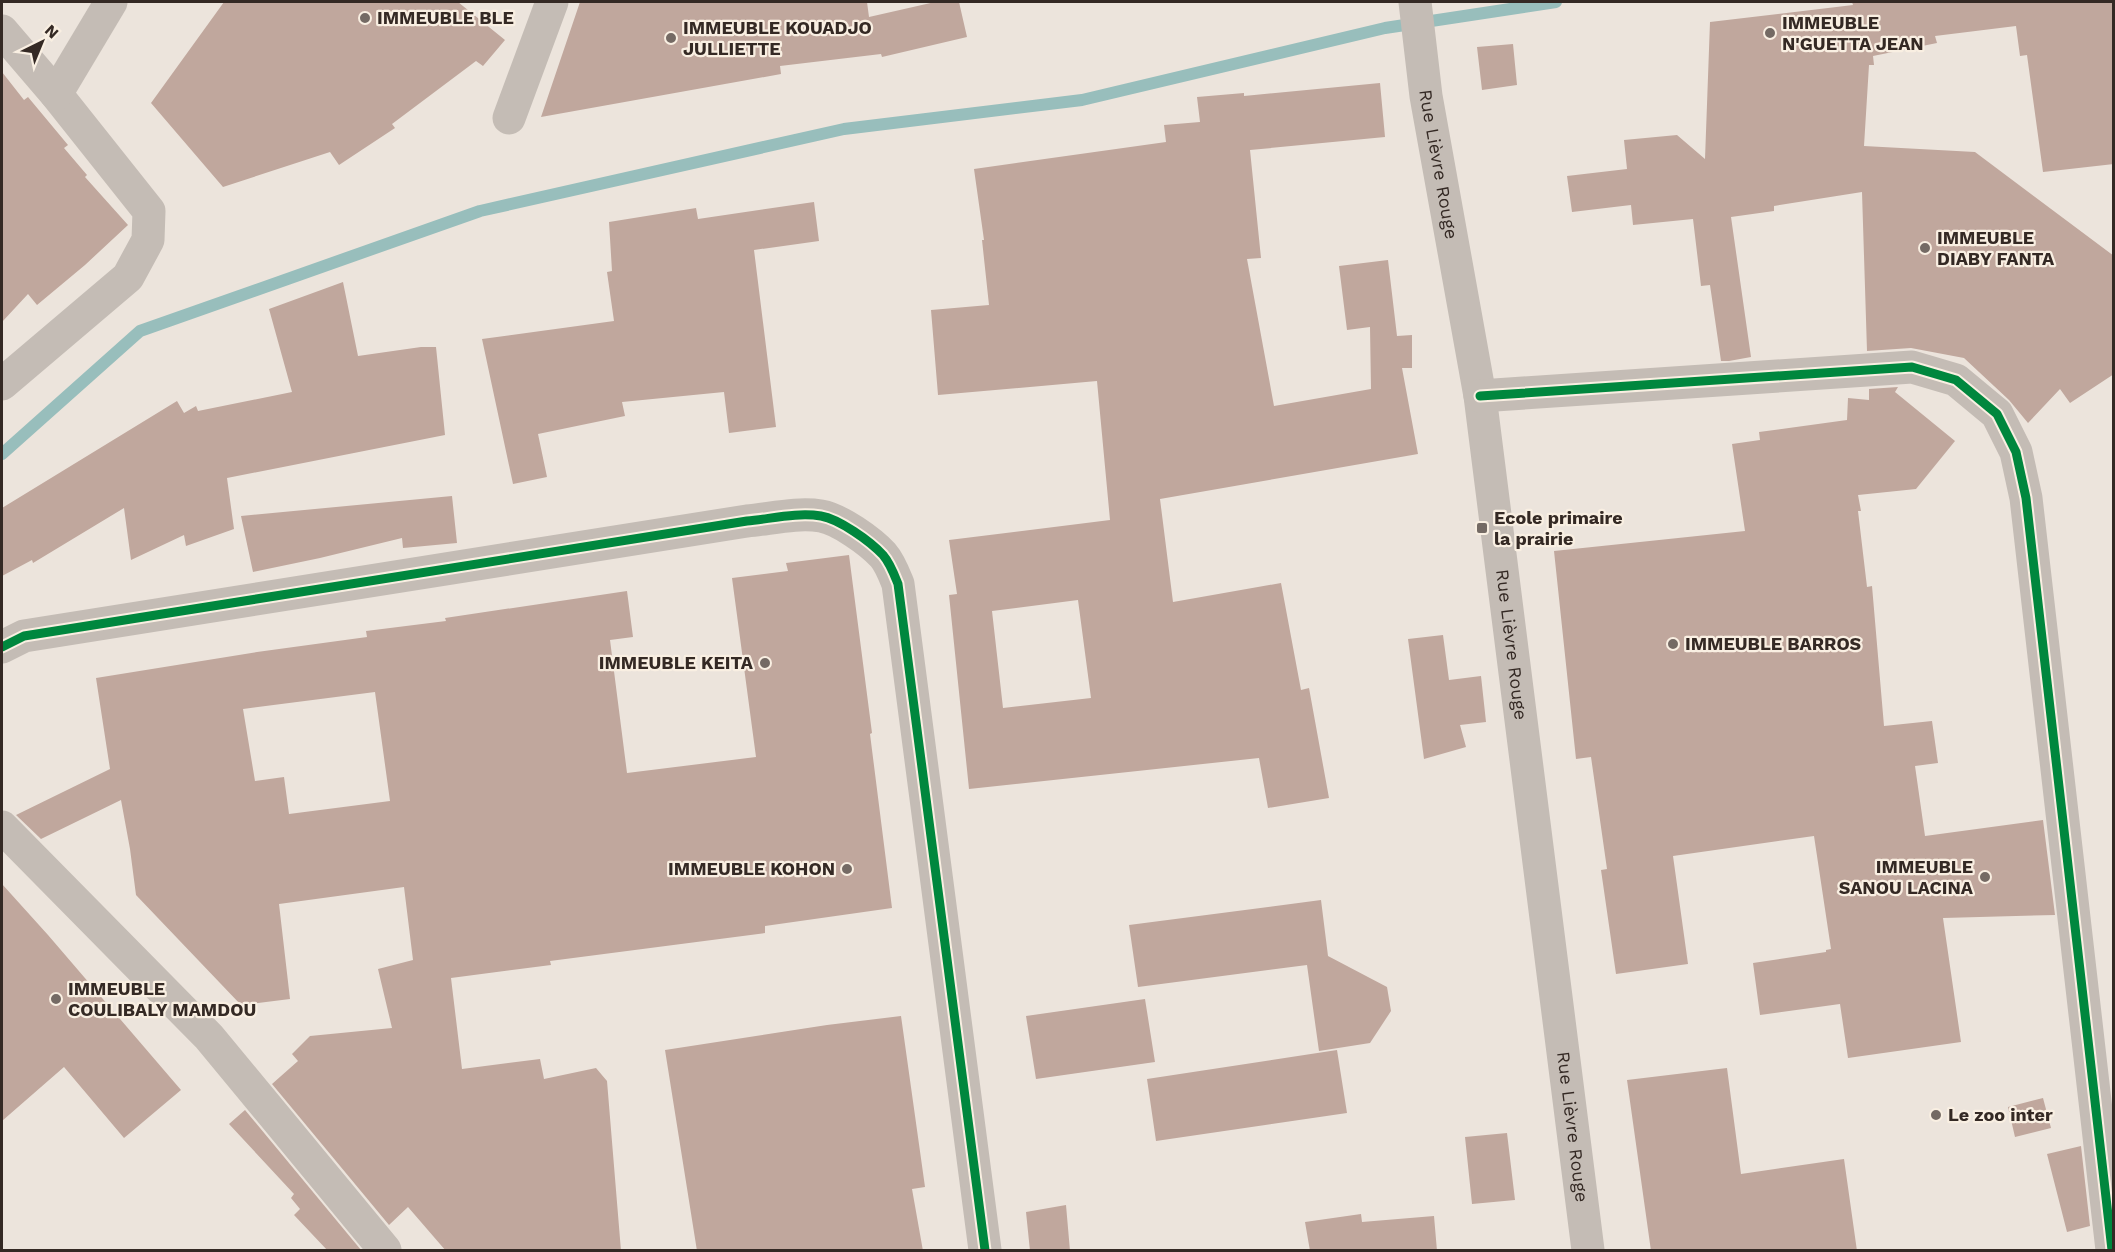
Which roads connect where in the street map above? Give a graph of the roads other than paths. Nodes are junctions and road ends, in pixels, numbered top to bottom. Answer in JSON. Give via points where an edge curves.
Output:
{"nodes":[{"id":1,"x":111,"y":2,"type":"edge"},
{"id":2,"x":552,"y":2,"type":"edge"},
{"id":3,"x":1414,"y":2,"type":"edge"},
{"id":4,"x":2,"y":32,"type":"edge"},
{"id":5,"x":56,"y":94,"type":"junction"},
{"id":6,"x":509,"y":118,"type":"dead end"},
{"id":7,"x":2,"y":384,"type":"edge"},
{"id":8,"x":1480,"y":396,"type":"junction"},
{"id":9,"x":2,"y":646,"type":"edge"},
{"id":10,"x":2,"y":827,"type":"edge"},
{"id":11,"x":385,"y":1251,"type":"edge"},
{"id":12,"x":985,"y":1251,"type":"edge"},
{"id":13,"x":1588,"y":1251,"type":"edge"},
{"id":14,"x":2112,"y":1251,"type":"edge"}],
"edges":[{"from":1,"to":5,"type":"street"},
{"from":2,"to":6,"type":"street"},
{"from":3,"to":8,"type":"street","name":"Rue Lièvre Rouge","via":[[1426,96]]},
{"from":4,"to":5,"type":"street"},
{"from":5,"to":7,"type":"street","via":[[149,211],[148,240],[128,277]]},
{"from":8,"to":13,"type":"street","name":"Rue Lièvre Rouge"},
{"from":8,"to":14,"type":"street","via":[[1912,367],[1956,380],[1996,414],[2016,452],[2026,498]]},
{"from":9,"to":12,"type":"street","via":[[24,636],[747,521],[797,515],[822,516],[842,524],[883,555],[898,584]]},
{"from":10,"to":11,"type":"street","via":[[209,1037]]}]}
